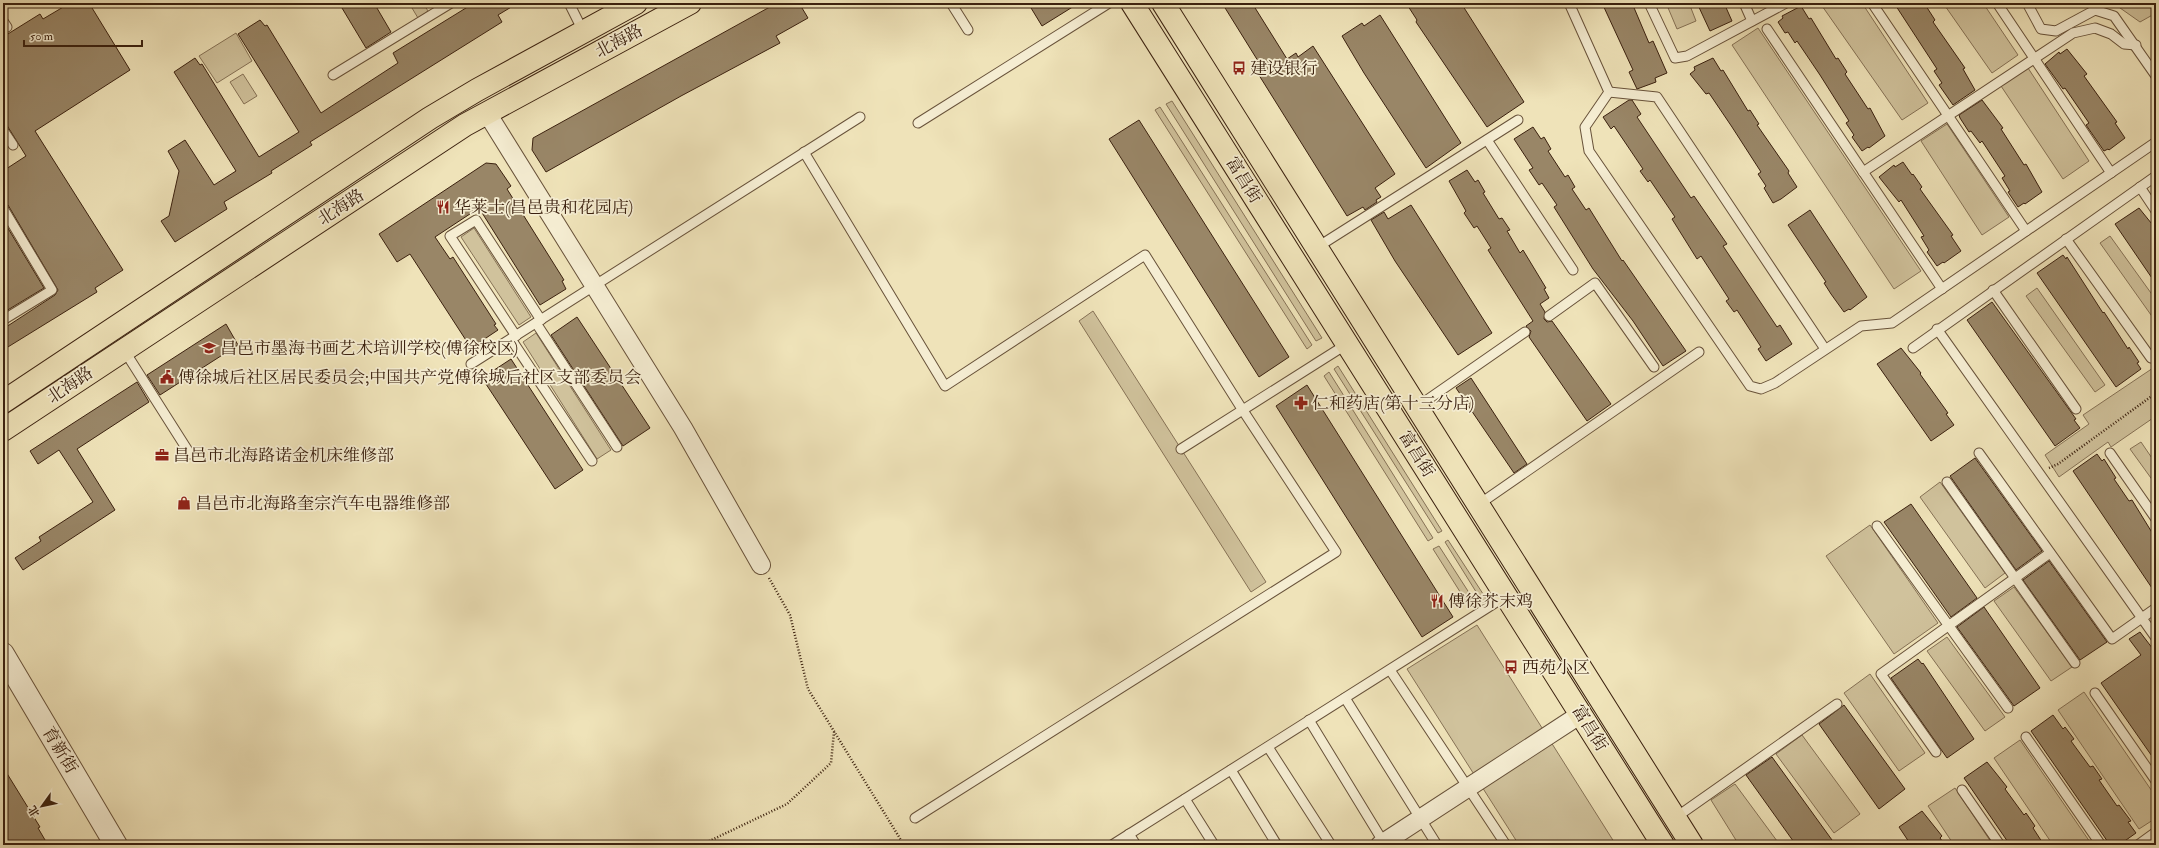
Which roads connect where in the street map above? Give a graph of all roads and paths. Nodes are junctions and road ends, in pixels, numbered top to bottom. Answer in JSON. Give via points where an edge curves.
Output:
{"nodes":[{"id":1,"x":451,"y":3,"type":"edge"},
{"id":2,"x":569,"y":3,"type":"edge"},
{"id":3,"x":636,"y":3,"type":"edge"},
{"id":4,"x":690,"y":3,"type":"edge"},
{"id":5,"x":951,"y":3,"type":"edge"},
{"id":6,"x":1109,"y":3,"type":"edge"},
{"id":7,"x":1132,"y":3,"type":"edge"},
{"id":8,"x":1163,"y":3,"type":"edge"},
{"id":9,"x":1569,"y":3,"type":"edge"},
{"id":10,"x":1649,"y":3,"type":"edge"},
{"id":11,"x":1744,"y":3,"type":"edge"},
{"id":12,"x":1786,"y":3,"type":"edge"},
{"id":13,"x":1872,"y":3,"type":"edge"},
{"id":14,"x":1997,"y":3,"type":"edge"},
{"id":15,"x":2027,"y":3,"type":"edge"},
{"id":16,"x":3,"y":21,"type":"edge"},
{"id":17,"x":1752,"y":22,"type":"junction"},
{"id":18,"x":3,"y":29,"type":"edge"},
{"id":19,"x":1767,"y":29,"type":"dead end"},
{"id":20,"x":968,"y":30,"type":"dead end"},
{"id":21,"x":583,"y":31,"type":"junction"},
{"id":22,"x":2136,"y":45,"type":"junction"},
{"id":23,"x":2034,"y":58,"type":"junction"},
{"id":24,"x":333,"y":75,"type":"dead end"},
{"id":25,"x":2156,"y":76,"type":"edge"},
{"id":26,"x":1609,"y":92,"type":"junction"},
{"id":27,"x":487,"y":113,"type":"junction"},
{"id":28,"x":1948,"y":115,"type":"junction"},
{"id":29,"x":860,"y":117,"type":"dead end"},
{"id":30,"x":1518,"y":120,"type":"dead end"},
{"id":31,"x":918,"y":123,"type":"dead end"},
{"id":32,"x":3,"y":130,"type":"edge"},
{"id":33,"x":1487,"y":140,"type":"junction"},
{"id":34,"x":2156,"y":142,"type":"edge"},
{"id":35,"x":13,"y":145,"type":"dead end"},
{"id":36,"x":804,"y":152,"type":"junction"},
{"id":37,"x":1863,"y":172,"type":"junction"},
{"id":38,"x":2111,"y":173,"type":"junction"},
{"id":39,"x":2156,"y":176,"type":"edge"},
{"id":40,"x":2140,"y":187,"type":"junction"},
{"id":41,"x":3,"y":208,"type":"edge"},
{"id":42,"x":2156,"y":211,"type":"edge"},
{"id":43,"x":2026,"y":231,"type":"junction"},
{"id":44,"x":2066,"y":239,"type":"junction"},
{"id":45,"x":1316,"y":248,"type":"junction"},
{"id":46,"x":1573,"y":270,"type":"dead end"},
{"id":47,"x":595,"y":285,"type":"junction"},
{"id":48,"x":1942,"y":289,"type":"junction"},
{"id":49,"x":1993,"y":290,"type":"junction"},
{"id":50,"x":1549,"y":316,"type":"dead end"},
{"id":51,"x":3,"y":320,"type":"edge"},
{"id":52,"x":538,"y":322,"type":"junction"},
{"id":53,"x":1938,"y":329,"type":"junction"},
{"id":54,"x":1525,"y":332,"type":"dead end"},
{"id":55,"x":513,"y":337,"type":"junction"},
{"id":56,"x":1347,"y":344,"type":"junction"},
{"id":57,"x":1913,"y":348,"type":"dead end"},
{"id":58,"x":1825,"y":349,"type":"junction"},
{"id":59,"x":124,"y":350,"type":"junction"},
{"id":60,"x":1699,"y":352,"type":"dead end"},
{"id":61,"x":2151,"y":358,"type":"dead end"},
{"id":62,"x":471,"y":364,"type":"dead end"},
{"id":63,"x":1654,"y":368,"type":"dead end"},
{"id":64,"x":2156,"y":392,"type":"edge"},
{"id":65,"x":4,"y":398,"type":"edge"},
{"id":66,"x":1417,"y":407,"type":"junction"},
{"id":67,"x":1242,"y":409,"type":"junction"},
{"id":68,"x":2076,"y":409,"type":"dead end"},
{"id":69,"x":3,"y":430,"type":"edge"},
{"id":70,"x":617,"y":447,"type":"dead end"},
{"id":71,"x":1181,"y":449,"type":"dead end"},
{"id":72,"x":1979,"y":453,"type":"dead end"},
{"id":73,"x":2110,"y":453,"type":"dead end"},
{"id":74,"x":190,"y":454,"type":"dead end"},
{"id":75,"x":592,"y":462,"type":"dead end"},
{"id":76,"x":2039,"y":473,"type":"junction"},
{"id":77,"x":1947,"y":482,"type":"dead end"},
{"id":78,"x":1478,"y":506,"type":"junction"},
{"id":79,"x":2156,"y":519,"type":"edge"},
{"id":80,"x":1877,"y":526,"type":"dead end"},
{"id":81,"x":2050,"y":553,"type":"junction"},
{"id":82,"x":761,"y":565,"type":"joint"},
{"id":83,"x":2015,"y":578,"type":"junction"},
{"id":84,"x":1506,"y":596,"type":"junction"},
{"id":85,"x":2156,"y":608,"type":"edge"},
{"id":86,"x":2142,"y":618,"type":"junction"},
{"id":87,"x":1949,"y":626,"type":"junction"},
{"id":88,"x":2156,"y":638,"type":"edge"},
{"id":89,"x":3,"y":654,"type":"edge"},
{"id":90,"x":2075,"y":663,"type":"dead end"},
{"id":91,"x":1390,"y":670,"type":"junction"},
{"id":92,"x":2095,"y":693,"type":"dead end"},
{"id":93,"x":1345,"y":698,"type":"junction"},
{"id":94,"x":1837,"y":704,"type":"dead end"},
{"id":95,"x":2008,"y":708,"type":"dead end"},
{"id":96,"x":1581,"y":714,"type":"junction"},
{"id":97,"x":1309,"y":720,"type":"junction"},
{"id":98,"x":834,"y":732,"type":"junction"},
{"id":99,"x":2026,"y":738,"type":"dead end"},
{"id":100,"x":1268,"y":747,"type":"junction"},
{"id":101,"x":1936,"y":752,"type":"dead end"},
{"id":102,"x":1231,"y":770,"type":"junction"},
{"id":103,"x":2156,"y":781,"type":"edge"},
{"id":104,"x":1469,"y":787,"type":"junction"},
{"id":105,"x":1962,"y":790,"type":"dead end"},
{"id":106,"x":1185,"y":799,"type":"junction"},
{"id":107,"x":915,"y":818,"type":"dead end"},
{"id":108,"x":1675,"y":818,"type":"junction"},
{"id":109,"x":1421,"y":819,"type":"junction"},
{"id":110,"x":2156,"y":832,"type":"edge"},
{"id":111,"x":1129,"y":834,"type":"junction"},
{"id":112,"x":1382,"y":844,"type":"edge"},
{"id":113,"x":116,"y":845,"type":"edge"},
{"id":114,"x":701,"y":845,"type":"edge"},
{"id":115,"x":904,"y":845,"type":"edge"},
{"id":116,"x":1112,"y":845,"type":"edge"},
{"id":117,"x":1136,"y":845,"type":"edge"},
{"id":118,"x":1214,"y":845,"type":"edge"},
{"id":119,"x":1277,"y":845,"type":"edge"},
{"id":120,"x":1331,"y":845,"type":"edge"},
{"id":121,"x":1437,"y":845,"type":"edge"},
{"id":122,"x":1506,"y":845,"type":"edge"},
{"id":123,"x":1663,"y":845,"type":"edge"},
{"id":124,"x":1692,"y":845,"type":"edge"},
{"id":125,"x":2000,"y":845,"type":"edge"},
{"id":126,"x":2101,"y":845,"type":"edge"},
{"id":127,"x":2138,"y":845,"type":"edge"}],
"edges":[{"from":1,"to":24,"type":"lane"},
{"from":2,"to":21,"type":"lane"},
{"from":3,"to":21,"type":"main road","name":"北海路"},
{"from":4,"to":27,"type":"main road","name":"北海路"},
{"from":5,"to":20,"type":"lane"},
{"from":6,"to":31,"type":"lane"},
{"from":7,"to":56,"type":"main road","name":"富昌街"},
{"from":8,"to":45,"type":"main road","name":"富昌街"},
{"from":9,"to":26,"type":"lane"},
{"from":10,"to":17,"type":"lane","via":[[1675,58],[1687,56]]},
{"from":11,"to":17,"type":"lane"},
{"from":12,"to":17,"type":"lane"},
{"from":13,"to":28,"type":"lane"},
{"from":14,"to":23,"type":"lane"},
{"from":15,"to":22,"type":"lane","via":[[2040,29],[2056,31],[2095,10],[2114,16]]},
{"from":16,"to":18,"type":"lane","via":[[6,27]]},
{"from":19,"to":37,"type":"lane"},
{"from":21,"to":65,"type":"main road","name":"北海路","via":[[430,118]]},
{"from":22,"to":23,"type":"lane","via":[[2124,44],[2111,34],[2095,28],[2073,33]]},
{"from":22,"to":25,"type":"lane"},
{"from":23,"to":28,"type":"lane"},
{"from":23,"to":38,"type":"lane"},
{"from":26,"to":58,"type":"lane","via":[[1657,97]]},
{"from":26,"to":58,"type":"lane","via":[[1585,127],[1589,151],[1750,386],[1761,389],[1775,383]]},
{"from":27,"to":47,"type":"street"},
{"from":27,"to":59,"type":"main road","name":"北海路"},
{"from":28,"to":37,"type":"lane"},
{"from":28,"to":43,"type":"lane"},
{"from":29,"to":36,"type":"lane"},
{"from":30,"to":33,"type":"lane"},
{"from":32,"to":35,"type":"lane"},
{"from":33,"to":45,"type":"lane"},
{"from":33,"to":46,"type":"lane"},
{"from":34,"to":38,"type":"lane"},
{"from":36,"to":47,"type":"lane"},
{"from":36,"to":67,"type":"lane","via":[[945,386],[1145,254]]},
{"from":37,"to":48,"type":"lane"},
{"from":38,"to":43,"type":"lane"},
{"from":39,"to":40,"type":"lane"},
{"from":40,"to":42,"type":"lane"},
{"from":40,"to":44,"type":"lane"},
{"from":41,"to":51,"type":"lane","via":[[52,290]]},
{"from":43,"to":48,"type":"lane"},
{"from":44,"to":49,"type":"lane"},
{"from":44,"to":61,"type":"lane"},
{"from":45,"to":66,"type":"main road","name":"富昌街"},
{"from":47,"to":52,"type":"lane"},
{"from":47,"to":82,"type":"street","via":[[683,428]]},
{"from":48,"to":58,"type":"lane","via":[[1892,323],[1861,326]]},
{"from":49,"to":53,"type":"lane"},
{"from":49,"to":68,"type":"lane"},
{"from":50,"to":63,"type":"lane","via":[[1595,283]]},
{"from":52,"to":55,"type":"lane"},
{"from":52,"to":55,"type":"lane","via":[[476,220],[450,236]]},
{"from":52,"to":70,"type":"lane"},
{"from":53,"to":57,"type":"lane"},
{"from":53,"to":76,"type":"lane"},
{"from":54,"to":66,"type":"lane"},
{"from":55,"to":62,"type":"lane"},
{"from":55,"to":75,"type":"lane"},
{"from":56,"to":67,"type":"lane"},
{"from":56,"to":84,"type":"main road","name":"富昌街"},
{"from":59,"to":69,"type":"main road","name":"北海路"},
{"from":59,"to":74,"type":"lane"},
{"from":60,"to":78,"type":"lane"},
{"from":64,"to":76,"type":"path","via":[[2058,464]]},
{"from":66,"to":78,"type":"main road","name":"富昌街"},
{"from":67,"to":71,"type":"lane"},
{"from":67,"to":107,"type":"lane","via":[[1336,552]]},
{"from":72,"to":81,"type":"lane"},
{"from":73,"to":79,"type":"lane"},
{"from":76,"to":86,"type":"lane"},
{"from":77,"to":83,"type":"lane"},
{"from":78,"to":108,"type":"main road","name":"富昌街"},
{"from":80,"to":87,"type":"lane"},
{"from":81,"to":83,"type":"lane"},
{"from":81,"to":86,"type":"lane","via":[[2112,639]]},
{"from":82,"to":98,"type":"path","via":[[790,615],[808,689]]},
{"from":83,"to":87,"type":"lane"},
{"from":83,"to":90,"type":"lane"},
{"from":84,"to":91,"type":"lane"},
{"from":84,"to":96,"type":"main road","name":"富昌街"},
{"from":85,"to":86,"type":"lane"},
{"from":86,"to":88,"type":"lane"},
{"from":87,"to":95,"type":"lane"},
{"from":87,"to":101,"type":"lane","via":[[1881,674]]},
{"from":89,"to":113,"type":"street","name":"育新街"},
{"from":91,"to":93,"type":"lane"},
{"from":91,"to":104,"type":"lane"},
{"from":92,"to":103,"type":"lane"},
{"from":93,"to":97,"type":"lane"},
{"from":93,"to":109,"type":"lane"},
{"from":94,"to":108,"type":"lane"},
{"from":96,"to":104,"type":"street"},
{"from":96,"to":123,"type":"main road","name":"富昌街"},
{"from":97,"to":100,"type":"lane"},
{"from":97,"to":112,"type":"lane"},
{"from":98,"to":114,"type":"path","via":[[831,763],[787,804]]},
{"from":98,"to":115,"type":"path"},
{"from":99,"to":126,"type":"lane"},
{"from":100,"to":102,"type":"lane"},
{"from":100,"to":120,"type":"lane"},
{"from":102,"to":106,"type":"lane"},
{"from":102,"to":119,"type":"lane"},
{"from":104,"to":109,"type":"street"},
{"from":104,"to":122,"type":"lane"},
{"from":105,"to":125,"type":"lane"},
{"from":106,"to":111,"type":"lane"},
{"from":106,"to":118,"type":"lane"},
{"from":108,"to":124,"type":"main road","name":"富昌街"},
{"from":109,"to":112,"type":"street"},
{"from":109,"to":121,"type":"lane"},
{"from":110,"to":127,"type":"lane"},
{"from":111,"to":116,"type":"lane"},
{"from":111,"to":117,"type":"lane"}]}
